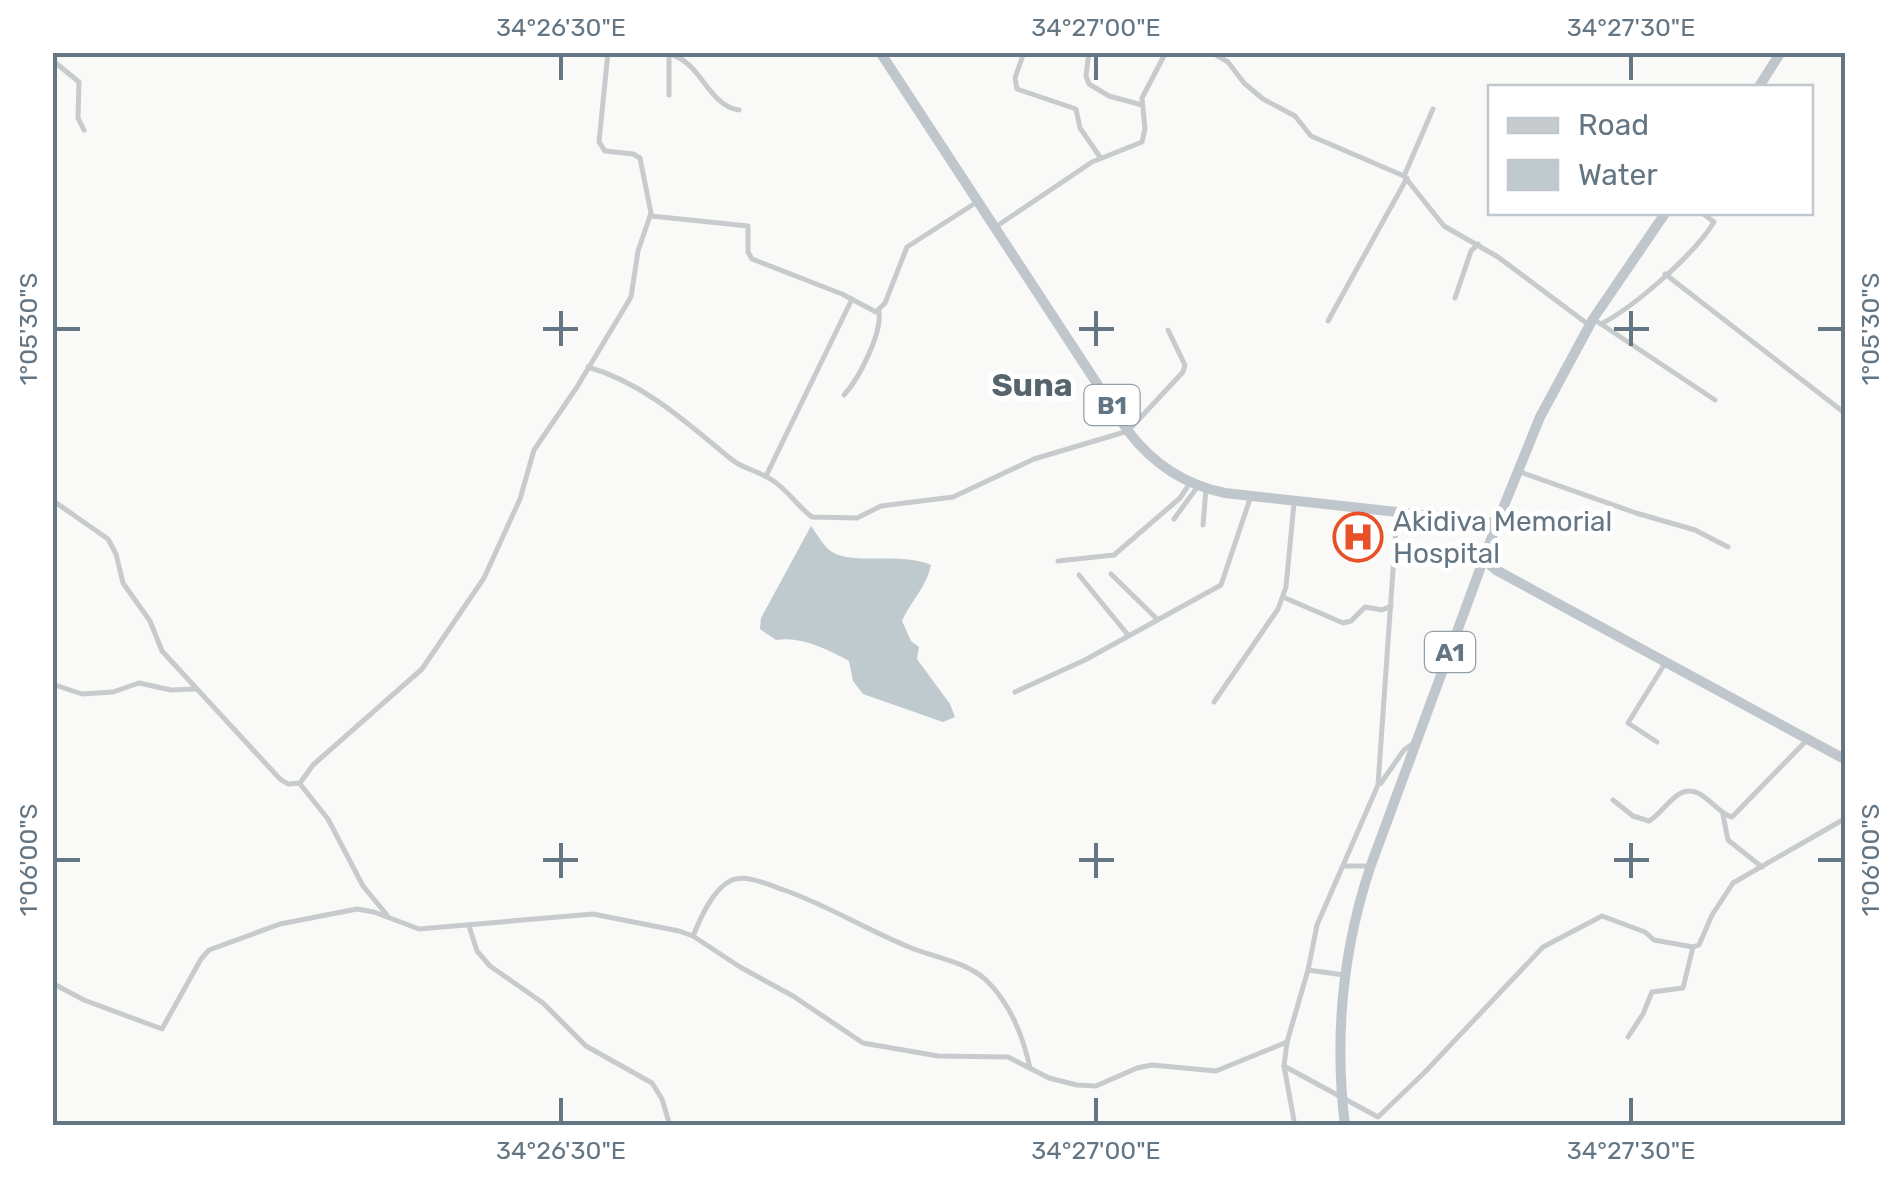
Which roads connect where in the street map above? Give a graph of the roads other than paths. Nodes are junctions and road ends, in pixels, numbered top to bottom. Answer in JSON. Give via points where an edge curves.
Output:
{"nodes":[{"id":1,"x":608,"y":52,"type":"edge"},
{"id":2,"x":880,"y":52,"type":"edge"},
{"id":3,"x":1024,"y":52,"type":"edge"},
{"id":4,"x":1088,"y":52,"type":"edge"},
{"id":5,"x":1166,"y":52,"type":"edge"},
{"id":6,"x":1211,"y":52,"type":"edge"},
{"id":7,"x":668,"y":53,"type":"edge"},
{"id":8,"x":1780,"y":53,"type":"edge"},
{"id":9,"x":52,"y":60,"type":"edge"},
{"id":10,"x":1760,"y":85,"type":"edge"},
{"id":11,"x":669,"y":95,"type":"dead end"},
{"id":12,"x":1142,"y":105,"type":"junction"},
{"id":13,"x":1433,"y":109,"type":"dead end"},
{"id":14,"x":740,"y":110,"type":"dead end"},
{"id":15,"x":84,"y":130,"type":"dead end"},
{"id":16,"x":1100,"y":158,"type":"junction"},
{"id":17,"x":1406,"y":177,"type":"junction"},
{"id":18,"x":979,"y":201,"type":"junction"},
{"id":19,"x":1664,"y":215,"type":"edge"},
{"id":20,"x":1706,"y":215,"type":"edge"},
{"id":21,"x":650,"y":216,"type":"junction"},
{"id":22,"x":997,"y":226,"type":"junction"},
{"id":23,"x":1478,"y":244,"type":"junction"},
{"id":24,"x":1665,"y":274,"type":"junction"},
{"id":25,"x":1456,"y":298,"type":"dead end"},
{"id":26,"x":852,"y":299,"type":"junction"},
{"id":27,"x":879,"y":312,"type":"junction"},
{"id":28,"x":1328,"y":321,"type":"dead end"},
{"id":29,"x":1594,"y":323,"type":"junction"},
{"id":30,"x":1168,"y":330,"type":"dead end"},
{"id":31,"x":588,"y":366,"type":"junction"},
{"id":32,"x":844,"y":394,"type":"dead end"},
{"id":33,"x":1715,"y":400,"type":"dead end"},
{"id":34,"x":1846,"y":414,"type":"edge"},
{"id":35,"x":1128,"y":431,"type":"junction"},
{"id":36,"x":1517,"y":471,"type":"junction"},
{"id":37,"x":766,"y":476,"type":"junction"},
{"id":38,"x":1198,"y":486,"type":"junction"},
{"id":39,"x":1251,"y":496,"type":"junction"},
{"id":40,"x":52,"y":500,"type":"edge"},
{"id":41,"x":1294,"y":500,"type":"junction"},
{"id":42,"x":1397,"y":510,"type":"junction"},
{"id":43,"x":1174,"y":519,"type":"dead end"},
{"id":44,"x":1496,"y":522,"type":"junction"},
{"id":45,"x":1202,"y":526,"type":"dead end"},
{"id":46,"x":1728,"y":547,"type":"dead end"},
{"id":47,"x":1058,"y":561,"type":"dead end"},
{"id":48,"x":1482,"y":563,"type":"junction"},
{"id":49,"x":1111,"y":574,"type":"dead end"},
{"id":50,"x":1079,"y":575,"type":"dead end"},
{"id":51,"x":1283,"y":597,"type":"junction"},
{"id":52,"x":1391,"y":606,"type":"junction"},
{"id":53,"x":1382,"y":610,"type":"junction"},
{"id":54,"x":1390,"y":616,"type":"junction"},
{"id":55,"x":1157,"y":619,"type":"junction"},
{"id":56,"x":1128,"y":635,"type":"junction"},
{"id":57,"x":1666,"y":662,"type":"junction"},
{"id":58,"x":52,"y":684,"type":"edge"},
{"id":59,"x":195,"y":690,"type":"junction"},
{"id":60,"x":1014,"y":692,"type":"dead end"},
{"id":61,"x":1214,"y":702,"type":"dead end"},
{"id":62,"x":1808,"y":739,"type":"junction"},
{"id":63,"x":1416,"y":741,"type":"junction"},
{"id":64,"x":1657,"y":742,"type":"dead end"},
{"id":65,"x":1846,"y":760,"type":"edge"},
{"id":66,"x":300,"y":784,"type":"junction"},
{"id":67,"x":1377,"y":790,"type":"junction"},
{"id":68,"x":1614,"y":800,"type":"dead end"},
{"id":69,"x":1723,"y":815,"type":"junction"},
{"id":70,"x":1732,"y":817,"type":"junction"},
{"id":71,"x":1846,"y":818,"type":"edge"},
{"id":72,"x":1724,"y":825,"type":"junction"},
{"id":73,"x":1344,"y":866,"type":"junction"},
{"id":74,"x":1371,"y":866,"type":"junction"},
{"id":75,"x":1762,"y":867,"type":"junction"},
{"id":76,"x":389,"y":918,"type":"junction"},
{"id":77,"x":469,"y":926,"type":"junction"},
{"id":78,"x":693,"y":936,"type":"junction"},
{"id":79,"x":1692,"y":947,"type":"junction"},
{"id":80,"x":1308,"y":970,"type":"junction"},
{"id":81,"x":1344,"y":975,"type":"junction"},
{"id":82,"x":52,"y":982,"type":"edge"},
{"id":83,"x":1628,"y":1037,"type":"dead end"},
{"id":84,"x":1287,"y":1042,"type":"junction"},
{"id":85,"x":1284,"y":1066,"type":"junction"},
{"id":86,"x":1030,"y":1068,"type":"junction"},
{"id":87,"x":1342,"y":1096,"type":"junction"},
{"id":88,"x":670,"y":1126,"type":"edge"},
{"id":89,"x":1296,"y":1126,"type":"edge"},
{"id":90,"x":1345,"y":1126,"type":"edge"}],
"edges":[{"from":1,"to":21,"type":"street","via":[[598,140],[605,151],[641,160]]},
{"from":2,"to":18,"type":"highway","number":"B1"},
{"from":3,"to":16,"type":"street","via":[[1017,89],[1076,110]]},
{"from":4,"to":12,"type":"street","via":[[1092,88]]},
{"from":5,"to":12,"type":"street"},
{"from":6,"to":17,"type":"street","via":[[1312,136]]},
{"from":7,"to":11,"type":"street"},
{"from":7,"to":14,"type":"street"},
{"from":8,"to":10,"type":"highway"},
{"from":9,"to":15,"type":"street","via":[[79,82]]},
{"from":12,"to":16,"type":"street","via":[[1142,142]]},
{"from":13,"to":17,"type":"street"},
{"from":16,"to":22,"type":"street"},
{"from":17,"to":23,"type":"street","via":[[1444,226]]},
{"from":17,"to":28,"type":"street"},
{"from":18,"to":22,"type":"highway","number":"B1"},
{"from":18,"to":27,"type":"street","via":[[907,247]]},
{"from":19,"to":29,"type":"highway","number":"A1"},
{"from":20,"to":24,"type":"street","via":[[1714,224]]},
{"from":21,"to":26,"type":"street","via":[[748,226],[752,258]]},
{"from":21,"to":31,"type":"street","via":[[631,297]]},
{"from":22,"to":35,"type":"highway","number":"B1"},
{"from":23,"to":25,"type":"street"},
{"from":23,"to":29,"type":"street"},
{"from":24,"to":29,"type":"street","via":[[1617,317]]},
{"from":24,"to":34,"type":"street"},
{"from":26,"to":27,"type":"street"},
{"from":26,"to":37,"type":"street"},
{"from":27,"to":32,"type":"street","via":[[870,349]]},
{"from":29,"to":33,"type":"street"},
{"from":29,"to":36,"type":"highway","number":"A1","via":[[1560,377]]},
{"from":30,"to":35,"type":"street","via":[[1186,366]]},
{"from":31,"to":37,"type":"street","via":[[630,383],[734,462]]},
{"from":31,"to":66,"type":"street","via":[[534,450],[484,578],[430,659]]},
{"from":35,"to":37,"type":"street","via":[[1023,463],[952,497],[881,506],[857,518],[812,517]]},
{"from":35,"to":38,"type":"highway","number":"B1","via":[[1160,464]]},
{"from":36,"to":44,"type":"highway","number":"A1"},
{"from":36,"to":46,"type":"street"},
{"from":38,"to":39,"type":"highway","number":"B1"},
{"from":38,"to":43,"type":"street"},
{"from":38,"to":45,"type":"street"},
{"from":38,"to":47,"type":"street","via":[[1114,554]]},
{"from":39,"to":41,"type":"highway","number":"B1"},
{"from":39,"to":55,"type":"street","via":[[1221,586]]},
{"from":40,"to":59,"type":"street","via":[[108,538],[122,583],[150,621],[157,644]]},
{"from":41,"to":42,"type":"highway","number":"B1"},
{"from":41,"to":51,"type":"street"},
{"from":42,"to":44,"type":"highway","number":"B1"},
{"from":42,"to":52,"type":"street"},
{"from":44,"to":48,"type":"highway","number":"A1"},
{"from":48,"to":57,"type":"highway"},
{"from":48,"to":63,"type":"highway","number":"A1"},
{"from":49,"to":55,"type":"street"},
{"from":50,"to":56,"type":"street"},
{"from":51,"to":53,"type":"street","via":[[1343,623],[1362,608]]},
{"from":51,"to":61,"type":"street"},
{"from":52,"to":53,"type":"street"},
{"from":52,"to":54,"type":"street"},
{"from":53,"to":54,"type":"street"},
{"from":54,"to":67,"type":"street"},
{"from":55,"to":56,"type":"street"},
{"from":56,"to":60,"type":"street"},
{"from":57,"to":62,"type":"highway"},
{"from":57,"to":64,"type":"street","via":[[1628,723]]},
{"from":58,"to":59,"type":"street","via":[[88,694],[139,683]]},
{"from":59,"to":66,"type":"street","via":[[280,779]]},
{"from":62,"to":65,"type":"highway"},
{"from":62,"to":70,"type":"street"},
{"from":63,"to":67,"type":"street"},
{"from":63,"to":74,"type":"highway","number":"A1"},
{"from":66,"to":76,"type":"street"},
{"from":67,"to":73,"type":"street"},
{"from":68,"to":69,"type":"street","via":[[1649,822],[1690,791]]},
{"from":69,"to":70,"type":"street"},
{"from":69,"to":72,"type":"street"},
{"from":70,"to":72,"type":"street"},
{"from":71,"to":75,"type":"street"},
{"from":72,"to":75,"type":"street","via":[[1728,840]]},
{"from":73,"to":74,"type":"street"},
{"from":73,"to":80,"type":"street"},
{"from":74,"to":81,"type":"highway","number":"A1"},
{"from":75,"to":79,"type":"street","via":[[1729,888]]},
{"from":76,"to":77,"type":"street","via":[[419,929]]},
{"from":76,"to":82,"type":"street","via":[[348,909],[213,948],[162,1029]]},
{"from":77,"to":78,"type":"street","via":[[602,914]]},
{"from":77,"to":88,"type":"street","via":[[490,966],[543,1003],[586,1046],[652,1084]]},
{"from":78,"to":86,"type":"street","via":[[863,1043],[938,1056],[1000,1056]]},
{"from":78,"to":86,"type":"street","via":[[729,881],[788,892],[978,973],[1016,1023]]},
{"from":79,"to":83,"type":"street","via":[[1682,988],[1652,992]]},
{"from":79,"to":87,"type":"street","via":[[1654,940],[1600,916],[1543,947],[1379,1117]]},
{"from":80,"to":81,"type":"street"},
{"from":80,"to":84,"type":"street"},
{"from":81,"to":87,"type":"highway","number":"A1"},
{"from":84,"to":85,"type":"street"},
{"from":84,"to":86,"type":"street","via":[[1223,1070],[1144,1066],[1092,1086],[1053,1080]]},
{"from":85,"to":87,"type":"street"},
{"from":85,"to":89,"type":"street"},
{"from":87,"to":90,"type":"highway","number":"A1"}]}
